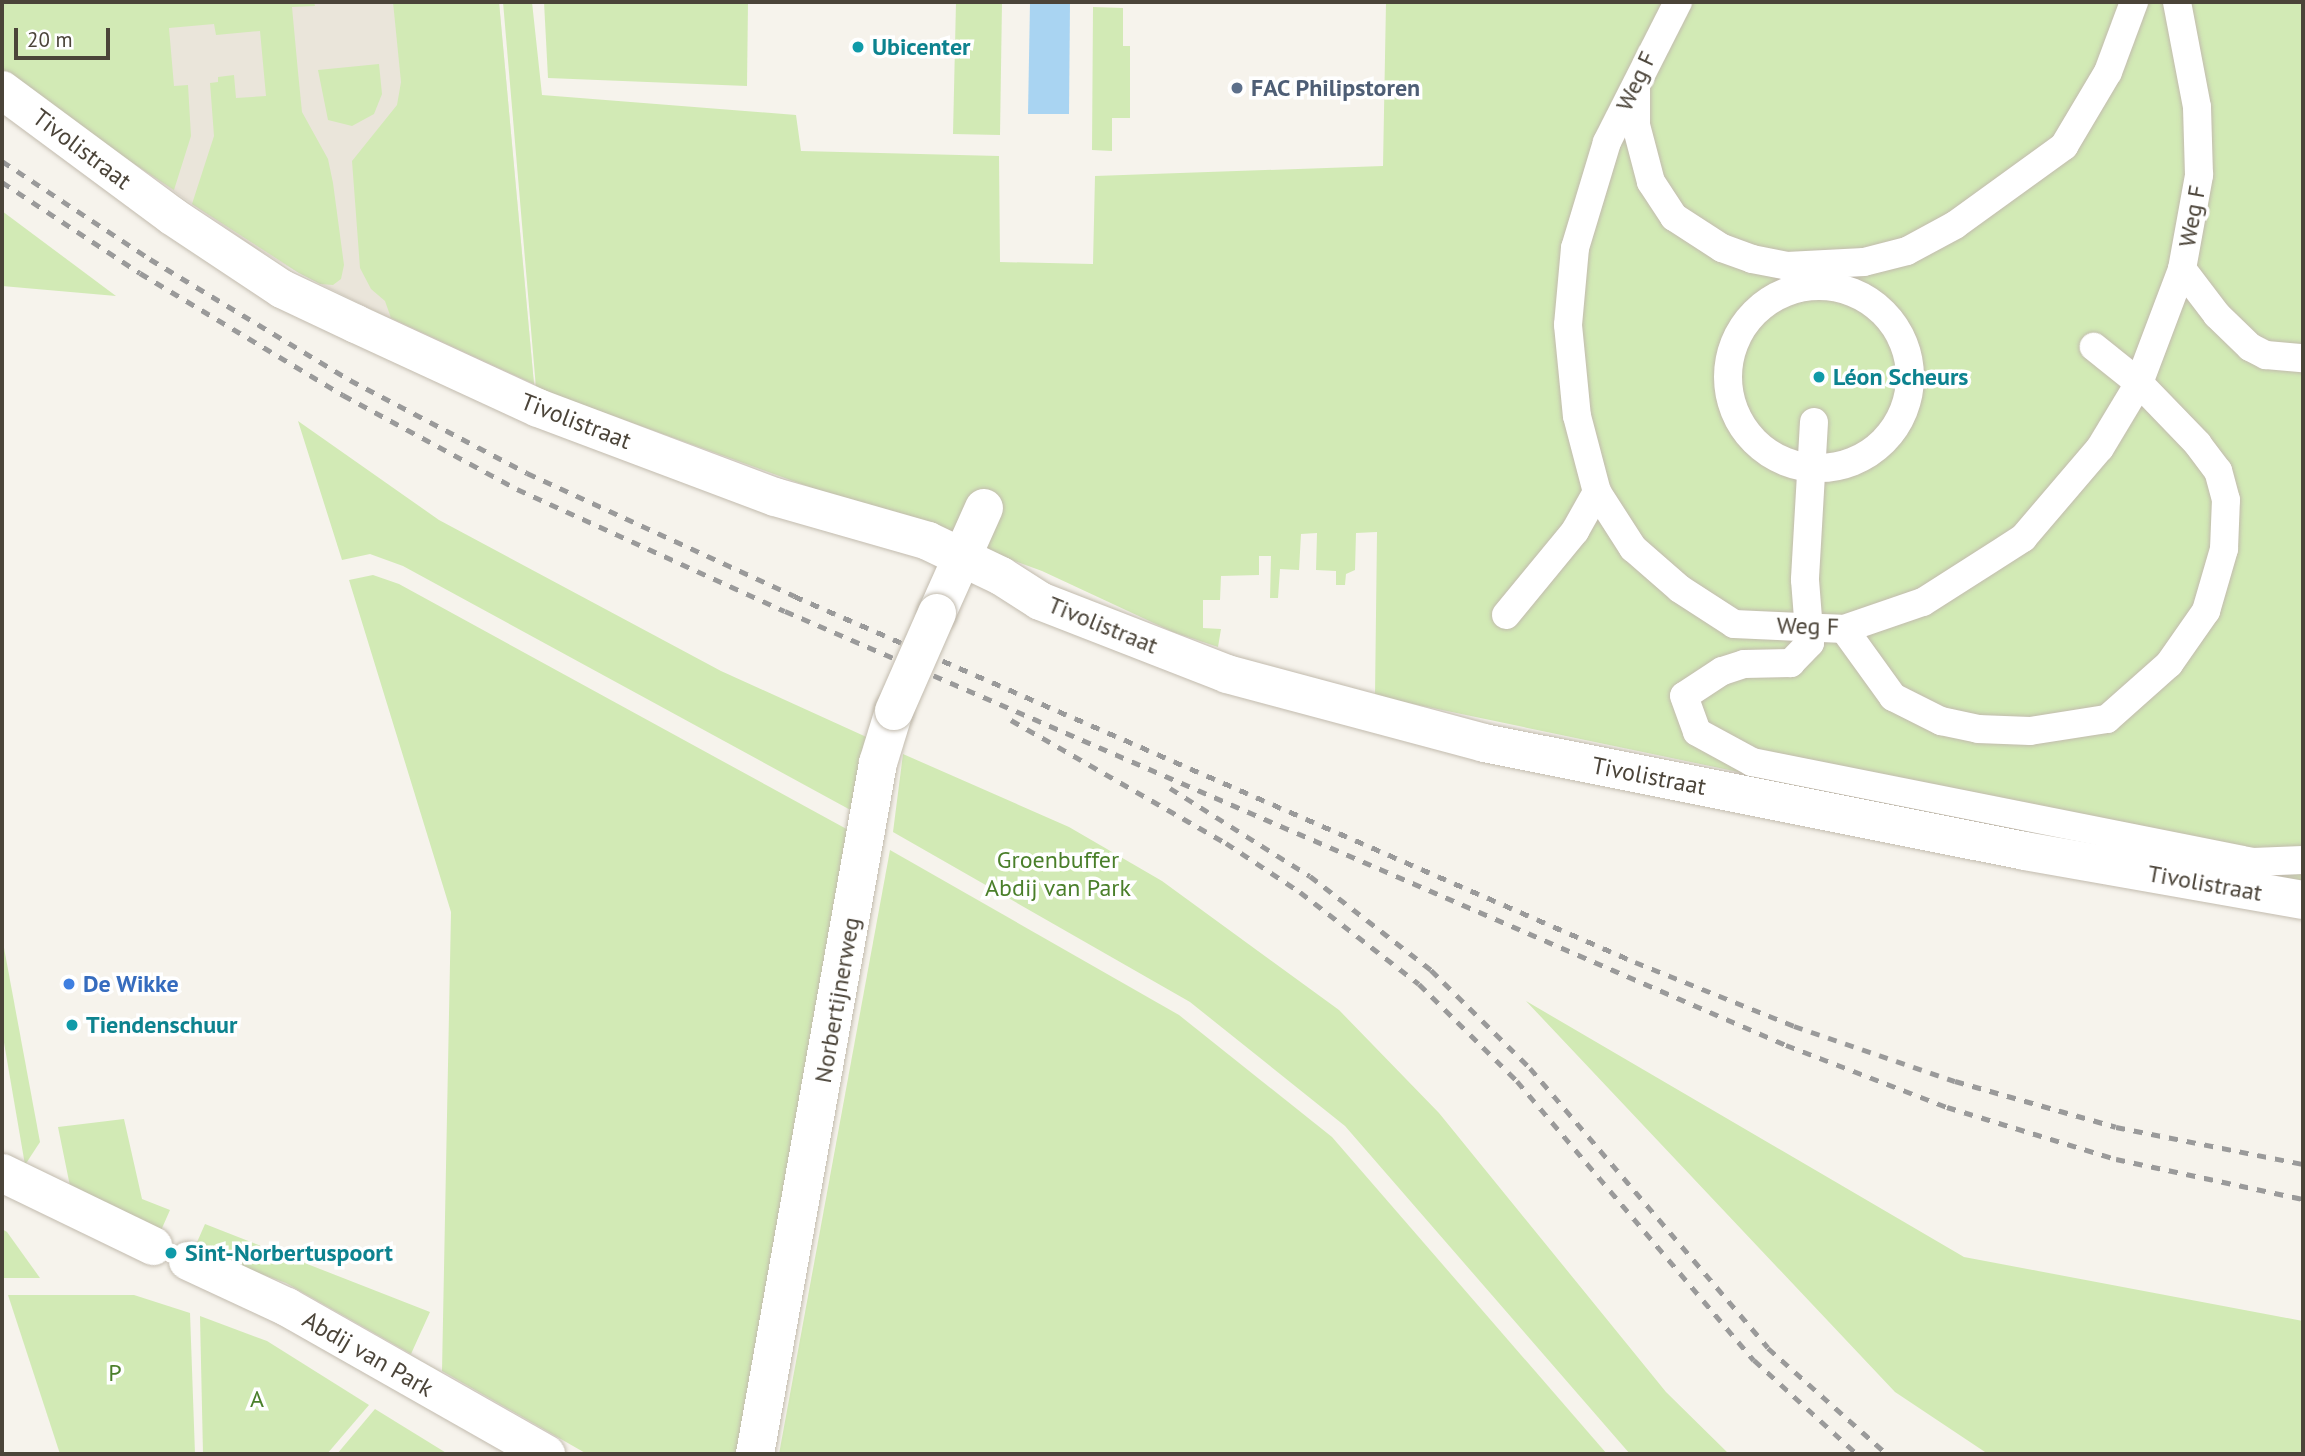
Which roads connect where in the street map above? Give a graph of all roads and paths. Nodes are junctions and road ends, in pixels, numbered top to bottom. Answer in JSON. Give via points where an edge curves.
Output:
{"nodes":[{"id":1,"x":1678,"y":2,"type":"edge"},
{"id":2,"x":2134,"y":2,"type":"edge"},
{"id":3,"x":2177,"y":2,"type":"edge"},
{"id":4,"x":1636,"y":84,"type":"junction"},
{"id":5,"x":2,"y":90,"type":"edge"},
{"id":6,"x":2182,"y":269,"type":"junction"},
{"id":7,"x":2094,"y":347,"type":"dead end"},
{"id":8,"x":2303,"y":358,"type":"edge"},
{"id":9,"x":2139,"y":383,"type":"junction"},
{"id":10,"x":1814,"y":422,"type":"dead end"},
{"id":11,"x":1808,"y":468,"type":"junction"},
{"id":12,"x":1597,"y":492,"type":"junction"},
{"id":13,"x":984,"y":508,"type":"dead end"},
{"id":14,"x":962,"y":558,"type":"junction"},
{"id":15,"x":1506,"y":615,"type":"dead end"},
{"id":16,"x":1811,"y":628,"type":"junction"},
{"id":17,"x":1844,"y":629,"type":"junction"},
{"id":18,"x":2303,"y":860,"type":"edge"},
{"id":19,"x":2303,"y":900,"type":"edge"},
{"id":20,"x":2,"y":1173,"type":"edge"},
{"id":21,"x":153,"y":1246,"type":"dead end"},
{"id":22,"x":188,"y":1261,"type":"dead end"},
{"id":23,"x":546,"y":1454,"type":"edge"},
{"id":24,"x":755,"y":1454,"type":"edge"}],
"edges":[{"from":1,"to":4,"type":"street","name":"Weg F"},
{"from":2,"to":4,"type":"street","via":[[2108,72],[2064,146],[1955,225],[1907,251],[1864,262],[1787,266],[1752,260],[1674,217],[1651,182],[1636,125]]},
{"from":3,"to":6,"type":"street","name":"Weg F","via":[[2197,107],[2199,175]]},
{"from":4,"to":12,"type":"street","name":"Weg F","via":[[1594,176],[1574,260],[1568,325],[1577,416]]},
{"from":5,"to":14,"type":"street","name":"Tivolistraat","via":[[172,216],[282,289],[538,408],[775,497],[928,541]]},
{"from":6,"to":8,"type":"street","via":[[2217,314],[2250,346],[2266,355]]},
{"from":6,"to":9,"type":"street","name":"Weg F"},
{"from":7,"to":9,"type":"street"},
{"from":9,"to":17,"type":"street","name":"Weg F","via":[[2101,448],[2024,538],[1923,602]]},
{"from":9,"to":17,"type":"street","via":[[2218,471],[2225,500],[2224,549],[2206,611],[2191,637],[2169,664],[2107,719],[2030,731],[1941,722],[1893,697]]},
{"from":10,"to":11,"type":"street"},
{"from":11,"to":11,"type":"street","via":[[1785,462],[1747,433],[1728,390],[1728,368],[1734,342],[1763,304],[1784,292],[1828,285],[1853,292],[1891,320],[1904,341],[1911,384],[1905,411],[1876,449],[1855,462]]},
{"from":11,"to":16,"type":"street","via":[[1805,580]]},
{"from":12,"to":15,"type":"street","via":[[1575,531]]},
{"from":12,"to":16,"type":"street","name":"Weg F","via":[[1633,548],[1680,589],[1734,624]]},
{"from":13,"to":14,"type":"street","name":"Norbertijnerweg"},
{"from":14,"to":19,"type":"street","name":"Tivolistraat","via":[[1040,600],[1227,674],[1485,743],[2025,851]]},
{"from":14,"to":24,"type":"street","name":"Norbertijnerweg","bridge":true,"via":[[894,711],[878,763]]},
{"from":16,"to":17,"type":"street","name":"Weg F"},
{"from":16,"to":18,"type":"street","via":[[1803,655],[1791,663],[1744,664],[1722,671],[1684,696],[1697,732],[1752,762],[2253,862]]},
{"from":20,"to":21,"type":"street"},
{"from":22,"to":23,"type":"street","name":"Abdij van Park","via":[[287,1307]]}]}
